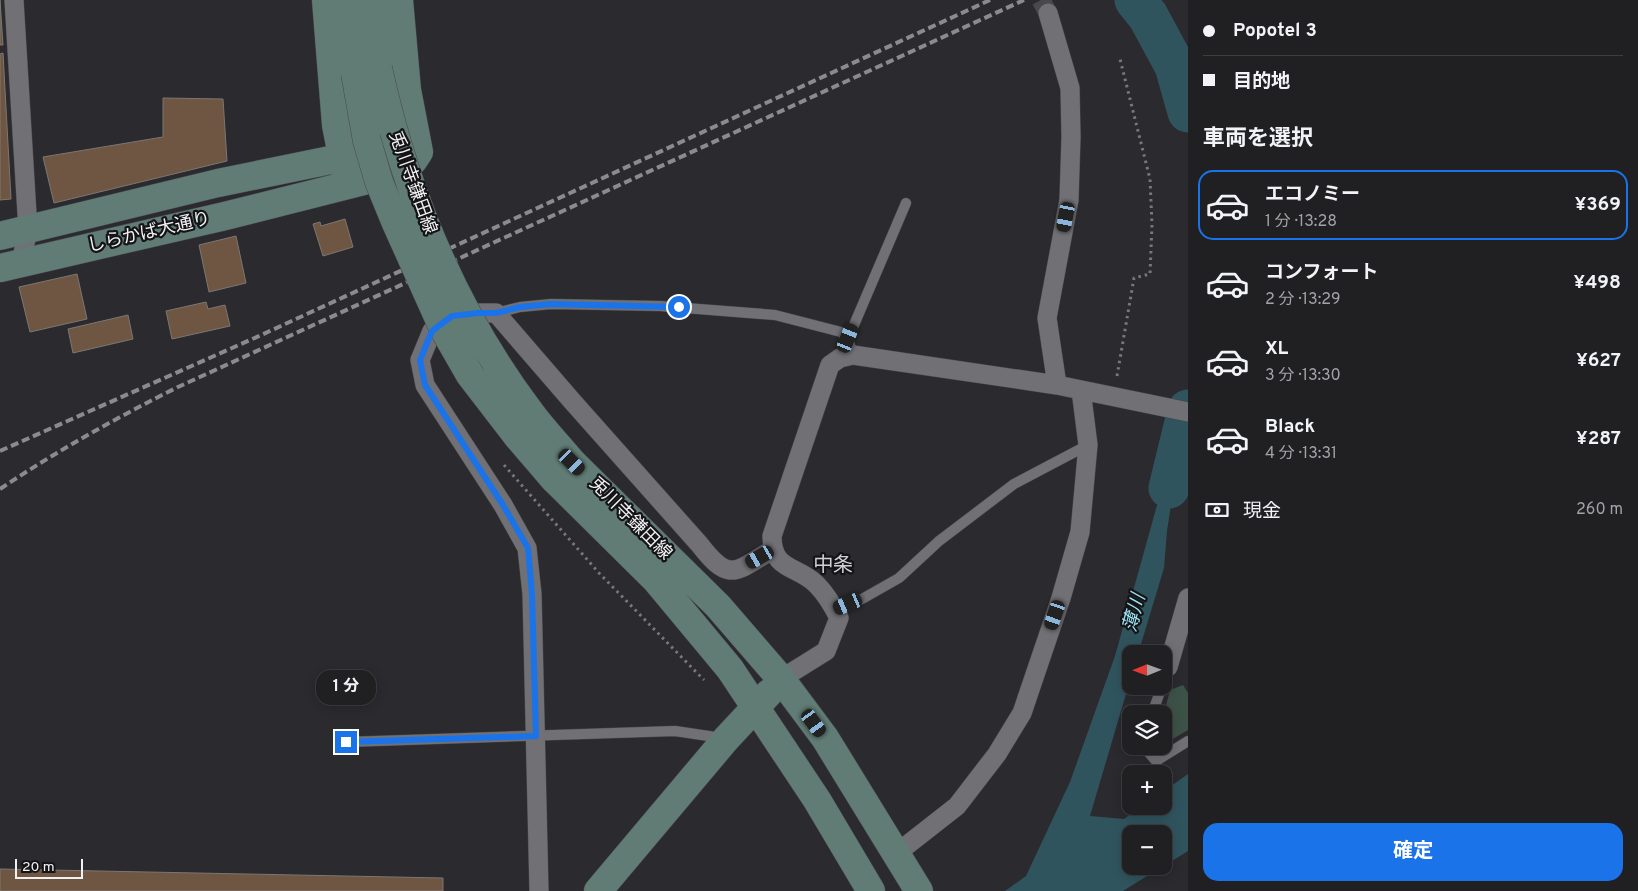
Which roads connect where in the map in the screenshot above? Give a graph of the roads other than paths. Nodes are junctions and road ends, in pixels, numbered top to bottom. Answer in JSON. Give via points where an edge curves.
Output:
{"nodes":[{"id":1,"x":14,"y":0,"type":"edge"},
{"id":2,"x":326,"y":0,"type":"edge"},
{"id":3,"x":346,"y":0,"type":"edge"},
{"id":4,"x":372,"y":0,"type":"edge"},
{"id":5,"x":389,"y":0,"type":"edge"},
{"id":6,"x":399,"y":0,"type":"edge"},
{"id":7,"x":1048,"y":13,"type":"tunnel mouth"},
{"id":8,"x":366,"y":71,"type":"junction"},
{"id":9,"x":342,"y":158,"type":"junction"},
{"id":10,"x":348,"y":185,"type":"junction"},
{"id":11,"x":906,"y":204,"type":"dead end"},
{"id":12,"x":28,"y":229,"type":"junction"},
{"id":13,"x":0,"y":236,"type":"edge"},
{"id":14,"x":10,"y":265,"type":"edge"},
{"id":15,"x":496,"y":313,"type":"junction"},
{"id":16,"x":851,"y":347,"type":"junction"},
{"id":17,"x":1057,"y":385,"type":"junction"},
{"id":18,"x":1082,"y":390,"type":"junction"},
{"id":19,"x":1188,"y":412,"type":"edge"},
{"id":20,"x":1088,"y":445,"type":"junction"},
{"id":21,"x":563,"y":470,"type":"junction"},
{"id":22,"x":772,"y":550,"type":"junction"},
{"id":23,"x":1188,"y":598,"type":"edge"},
{"id":24,"x":835,"y":610,"type":"junction"},
{"id":25,"x":1172,"y":653,"type":"edge"},
{"id":26,"x":781,"y":679,"type":"junction"},
{"id":27,"x":756,"y":707,"type":"junction"},
{"id":28,"x":536,"y":736,"type":"junction"},
{"id":29,"x":726,"y":739,"type":"junction"},
{"id":30,"x":346,"y":742,"type":"dead end"},
{"id":31,"x":1188,"y":742,"type":"edge"},
{"id":32,"x":1172,"y":752,"type":"edge"},
{"id":33,"x":1151,"y":755,"type":"edge"},
{"id":34,"x":1166,"y":755,"type":"edge"},
{"id":35,"x":908,"y":871,"type":"edge"},
{"id":36,"x":869,"y":890,"type":"edge"},
{"id":37,"x":539,"y":891,"type":"edge"},
{"id":38,"x":598,"y":891,"type":"edge"}],
"edges":[{"from":1,"to":12,"type":"street"},
{"from":2,"to":9,"type":"main road","via":[[336,125]]},
{"from":3,"to":8,"type":"main road","name":"兎川寺鎌田線"},
{"from":4,"to":8,"type":"main road","name":"兎川寺鎌田線"},
{"from":5,"to":9,"type":"main road","name":"しらかば大通り","via":[[406,144]]},
{"from":6,"to":10,"type":"main road","name":"しらかば大通り","via":[[407,90],[419,152],[413,161]]},
{"from":7,"to":17,"type":"street","via":[[1070,88],[1069,200],[1047,318]]},
{"from":8,"to":21,"type":"main road","name":"兎川寺鎌田線","bridge":true,"via":[[388,116],[421,214],[453,286],[490,353]]},
{"from":9,"to":10,"type":"main road"},
{"from":9,"to":12,"type":"main road","name":"しらかば大通り","via":[[218,183]]},
{"from":10,"to":14,"type":"main road","name":"しらかば大通り"},
{"from":11,"to":16,"type":"lane"},
{"from":12,"to":13,"type":"main road","name":"しらかば大通り"},
{"from":12,"to":14,"type":"street"},
{"from":15,"to":16,"type":"lane","via":[[551,304],[660,306],[775,314],[841,332]]},
{"from":15,"to":22,"type":"street","via":[[714,563],[737,571]]},
{"from":15,"to":28,"type":"street","via":[[452,316],[432,331],[420,360],[425,385],[528,548]]},
{"from":16,"to":17,"type":"street"},
{"from":16,"to":22,"type":"street","via":[[830,365],[772,536]]},
{"from":17,"to":18,"type":"street"},
{"from":18,"to":19,"type":"street"},
{"from":18,"to":20,"type":"street"},
{"from":20,"to":24,"type":"lane","via":[[1014,484],[939,542],[899,578]]},
{"from":20,"to":35,"type":"street","via":[[1080,532],[1022,713],[997,754]]},
{"from":21,"to":26,"type":"main road","name":"兎川寺鎌田線","via":[[718,606]]},
{"from":21,"to":27,"type":"main road","name":"兎川寺鎌田線","via":[[730,669]]},
{"from":22,"to":24,"type":"street","via":[[782,563],[816,583]]},
{"from":23,"to":25,"type":"street"},
{"from":24,"to":26,"type":"street","via":[[839,618],[826,651]]},
{"from":26,"to":27,"type":"main road"},
{"from":26,"to":35,"type":"main road","name":"兎川寺鎌田線","via":[[825,738]]},
{"from":27,"to":29,"type":"main road"},
{"from":27,"to":36,"type":"main road","name":"兎川寺鎌田線","via":[[817,800]]},
{"from":28,"to":29,"type":"lane","via":[[676,731]]},
{"from":28,"to":30,"type":"lane"},
{"from":28,"to":37,"type":"street"},
{"from":29,"to":38,"type":"main road"},
{"from":31,"to":32,"type":"lane"},
{"from":33,"to":34,"type":"lane","via":[[1156,761]]}]}
